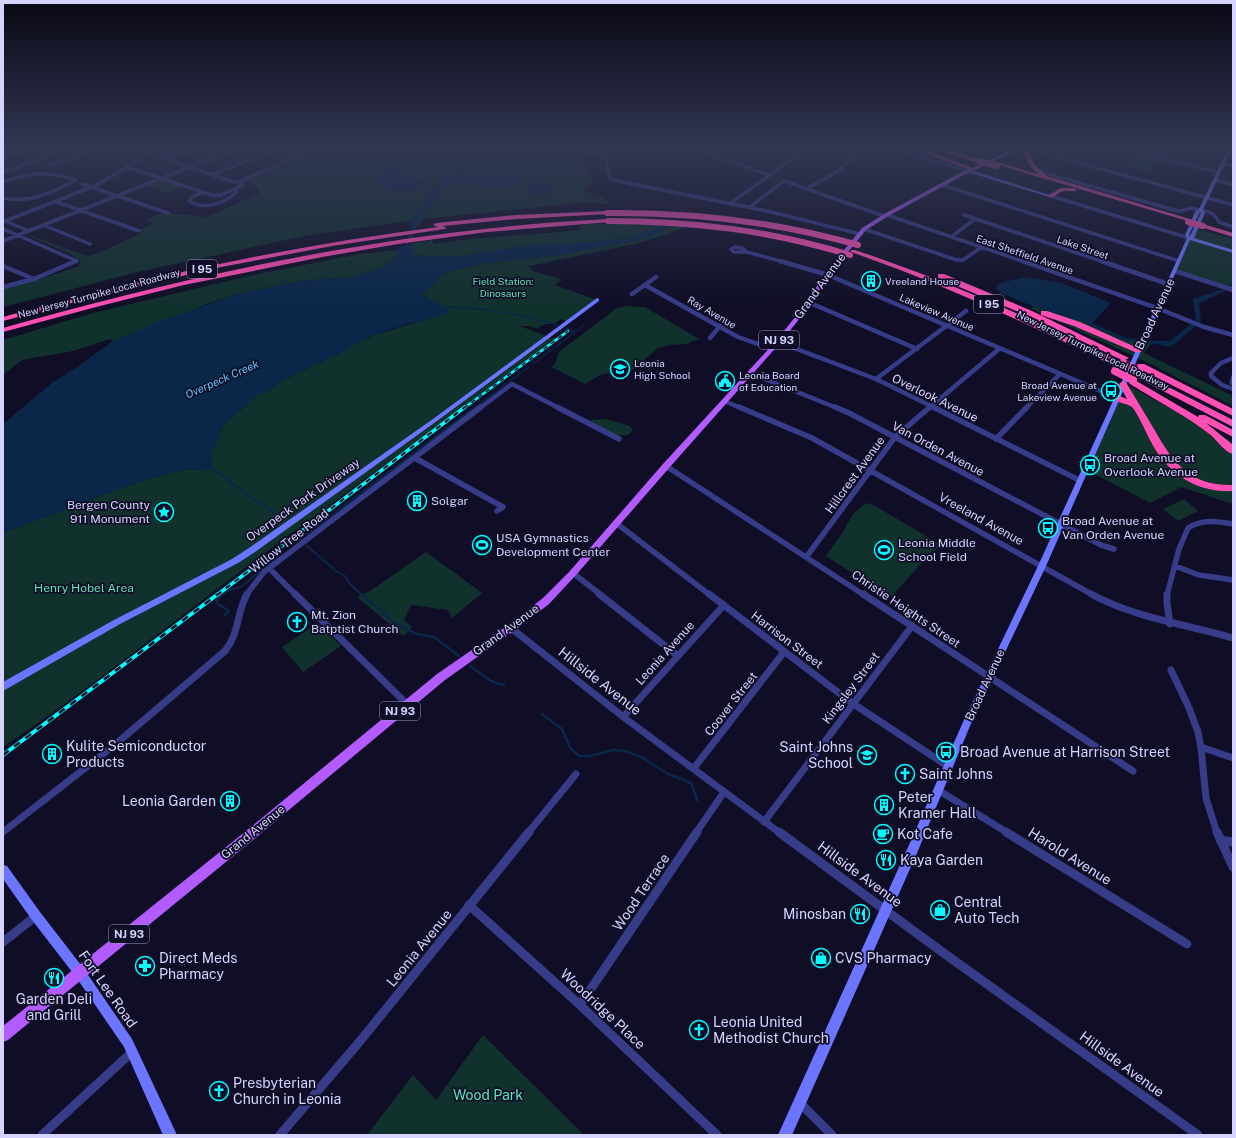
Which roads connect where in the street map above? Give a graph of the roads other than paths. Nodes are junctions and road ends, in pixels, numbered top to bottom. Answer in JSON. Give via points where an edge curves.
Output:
{"nodes":[{"id":1,"x":103,"y":201,"type":"edge"},
{"id":2,"x":132,"y":201,"type":"edge"},
{"id":3,"x":189,"y":201,"type":"edge"},
{"id":4,"x":221,"y":201,"type":"edge"},
{"id":5,"x":721,"y":201,"type":"edge"},
{"id":6,"x":734,"y":201,"type":"edge"},
{"id":7,"x":758,"y":201,"type":"edge"},
{"id":8,"x":843,"y":201,"type":"edge"},
{"id":9,"x":912,"y":201,"type":"edge"},
{"id":10,"x":992,"y":201,"type":"edge"},
{"id":11,"x":1068,"y":201,"type":"edge"},
{"id":12,"x":1119,"y":201,"type":"edge"},
{"id":13,"x":1121,"y":201,"type":"edge"},
{"id":14,"x":1143,"y":201,"type":"edge"},
{"id":15,"x":1205,"y":201,"type":"edge"},
{"id":16,"x":1219,"y":201,"type":"edge"},
{"id":17,"x":57,"y":202,"type":"joint"},
{"id":18,"x":731,"y":203,"type":"junction"},
{"id":19,"x":1233,"y":205,"type":"edge"},
{"id":20,"x":750,"y":207,"type":"junction"},
{"id":21,"x":80,"y":210,"type":"junction"},
{"id":22,"x":1201,"y":210,"type":"junction"},
{"id":23,"x":168,"y":213,"type":"dead end"},
{"id":24,"x":886,"y":215,"type":"junction"},
{"id":25,"x":964,"y":215,"type":"dead end"},
{"id":26,"x":607,"y":217,"type":"junction"},
{"id":27,"x":975,"y":219,"type":"junction"},
{"id":28,"x":1189,"y":221,"type":"junction"},
{"id":29,"x":43,"y":225,"type":"junction"},
{"id":30,"x":1233,"y":227,"type":"edge"},
{"id":31,"x":3,"y":229,"type":"edge"},
{"id":32,"x":864,"y":229,"type":"junction"},
{"id":33,"x":29,"y":231,"type":"junction"},
{"id":34,"x":139,"y":231,"type":"dead end"},
{"id":35,"x":426,"y":232,"type":"junction"},
{"id":36,"x":860,"y":234,"type":"junction"},
{"id":37,"x":1233,"y":234,"type":"edge"},
{"id":38,"x":19,"y":235,"type":"junction"},
{"id":39,"x":404,"y":235,"type":"junction"},
{"id":40,"x":950,"y":237,"type":"junction"},
{"id":41,"x":1189,"y":238,"type":"junction"},
{"id":42,"x":3,"y":241,"type":"edge"},
{"id":43,"x":90,"y":244,"type":"dead end"},
{"id":44,"x":982,"y":247,"type":"junction"},
{"id":45,"x":854,"y":250,"type":"junction"},
{"id":46,"x":747,"y":252,"type":"dead end"},
{"id":47,"x":1233,"y":252,"type":"edge"},
{"id":48,"x":1178,"y":261,"type":"junction"},
{"id":49,"x":3,"y":266,"type":"edge"},
{"id":50,"x":1175,"y":271,"type":"junction"},
{"id":51,"x":828,"y":275,"type":"junction"},
{"id":52,"x":939,"y":275,"type":"junction"},
{"id":53,"x":656,"y":277,"type":"dead end"},
{"id":54,"x":34,"y":279,"type":"junction"},
{"id":55,"x":1168,"y":284,"type":"junction"},
{"id":56,"x":645,"y":285,"type":"junction"},
{"id":57,"x":3,"y":287,"type":"edge"},
{"id":58,"x":1233,"y":290,"type":"edge"},
{"id":59,"x":632,"y":294,"type":"dead end"},
{"id":60,"x":131,"y":295,"type":"junction"},
{"id":61,"x":597,"y":300,"type":"dead end"},
{"id":62,"x":808,"y":302,"type":"junction"},
{"id":63,"x":1157,"y":308,"type":"junction"},
{"id":64,"x":966,"y":311,"type":"dead end"},
{"id":65,"x":3,"y":313,"type":"edge"},
{"id":66,"x":3,"y":319,"type":"edge"},
{"id":67,"x":3,"y":325,"type":"edge"},
{"id":68,"x":720,"y":326,"type":"junction"},
{"id":69,"x":947,"y":326,"type":"junction"},
{"id":70,"x":3,"y":330,"type":"edge"},
{"id":71,"x":3,"y":335,"type":"edge"},
{"id":72,"x":1233,"y":335,"type":"edge"},
{"id":73,"x":710,"y":338,"type":"dead end"},
{"id":74,"x":778,"y":342,"type":"junction"},
{"id":75,"x":772,"y":349,"type":"junction"},
{"id":76,"x":917,"y":349,"type":"junction"},
{"id":77,"x":999,"y":349,"type":"junction"},
{"id":78,"x":1138,"y":350,"type":"junction"},
{"id":79,"x":1233,"y":358,"type":"edge"},
{"id":80,"x":1121,"y":365,"type":"junction"},
{"id":81,"x":750,"y":373,"type":"junction"},
{"id":82,"x":1060,"y":374,"type":"junction"},
{"id":83,"x":1136,"y":375,"type":"junction"},
{"id":84,"x":1233,"y":377,"type":"edge"},
{"id":85,"x":876,"y":380,"type":"junction"},
{"id":86,"x":1123,"y":380,"type":"junction"},
{"id":87,"x":1232,"y":383,"type":"dead end"},
{"id":88,"x":1233,"y":389,"type":"edge"},
{"id":89,"x":1117,"y":398,"type":"junction"},
{"id":90,"x":724,"y":401,"type":"junction"},
{"id":91,"x":1134,"y":405,"type":"junction"},
{"id":92,"x":930,"y":407,"type":"junction"},
{"id":93,"x":1233,"y":413,"type":"edge"},
{"id":94,"x":1233,"y":420,"type":"edge"},
{"id":95,"x":1233,"y":424,"type":"edge"},
{"id":96,"x":1233,"y":434,"type":"edge"},
{"id":97,"x":895,"y":437,"type":"junction"},
{"id":98,"x":619,"y":439,"type":"dead end"},
{"id":99,"x":996,"y":439,"type":"junction"},
{"id":100,"x":1233,"y":451,"type":"edge"},
{"id":101,"x":415,"y":458,"type":"junction"},
{"id":102,"x":666,"y":466,"type":"junction"},
{"id":103,"x":871,"y":470,"type":"junction"},
{"id":104,"x":1079,"y":480,"type":"junction"},
{"id":105,"x":1233,"y":488,"type":"edge"},
{"id":106,"x":497,"y":511,"type":"dead end"},
{"id":107,"x":616,"y":523,"type":"junction"},
{"id":108,"x":1060,"y":523,"type":"junction"},
{"id":109,"x":1233,"y":524,"type":"edge"},
{"id":110,"x":1114,"y":549,"type":"dead end"},
{"id":111,"x":807,"y":556,"type":"junction"},
{"id":112,"x":1042,"y":566,"type":"junction"},
{"id":113,"x":1175,"y":566,"type":"junction"},
{"id":114,"x":269,"y":568,"type":"junction"},
{"id":115,"x":573,"y":573,"type":"junction"},
{"id":116,"x":1233,"y":580,"type":"edge"},
{"id":117,"x":724,"y":605,"type":"junction"},
{"id":118,"x":1170,"y":624,"type":"junction"},
{"id":119,"x":912,"y":626,"type":"junction"},
{"id":120,"x":511,"y":628,"type":"junction"},
{"id":121,"x":1233,"y":638,"type":"edge"},
{"id":122,"x":784,"y":652,"type":"junction"},
{"id":123,"x":678,"y":656,"type":"junction"},
{"id":124,"x":1171,"y":670,"type":"dead end"},
{"id":125,"x":988,"y":677,"type":"junction"},
{"id":126,"x":3,"y":687,"type":"edge"},
{"id":127,"x":852,"y":703,"type":"junction"},
{"id":128,"x":408,"y":705,"type":"junction"},
{"id":129,"x":623,"y":717,"type":"junction"},
{"id":130,"x":1201,"y":748,"type":"junction"},
{"id":131,"x":1233,"y":758,"type":"edge"},
{"id":132,"x":949,"y":767,"type":"junction"},
{"id":133,"x":694,"y":768,"type":"junction"},
{"id":134,"x":1133,"y":771,"type":"dead end"},
{"id":135,"x":576,"y":774,"type":"dead end"},
{"id":136,"x":938,"y":790,"type":"junction"},
{"id":137,"x":724,"y":792,"type":"junction"},
{"id":138,"x":764,"y":822,"type":"junction"},
{"id":139,"x":3,"y":832,"type":"edge"},
{"id":140,"x":1220,"y":840,"type":"junction"},
{"id":141,"x":1233,"y":842,"type":"edge"},
{"id":142,"x":1233,"y":867,"type":"edge"},
{"id":143,"x":3,"y":870,"type":"edge"},
{"id":144,"x":469,"y":905,"type":"junction"},
{"id":145,"x":885,"y":911,"type":"junction"},
{"id":146,"x":36,"y":916,"type":"junction"},
{"id":147,"x":3,"y":942,"type":"edge"},
{"id":148,"x":1187,"y":944,"type":"dead end"},
{"id":149,"x":80,"y":973,"type":"junction"},
{"id":150,"x":580,"y":1005,"type":"junction"},
{"id":151,"x":3,"y":1035,"type":"edge"},
{"id":152,"x":132,"y":1052,"type":"junction"},
{"id":153,"x":800,"y":1103,"type":"junction"},
{"id":154,"x":42,"y":1135,"type":"edge"},
{"id":155,"x":170,"y":1135,"type":"edge"},
{"id":156,"x":280,"y":1135,"type":"edge"},
{"id":157,"x":717,"y":1135,"type":"edge"},
{"id":158,"x":785,"y":1135,"type":"edge"},
{"id":159,"x":832,"y":1135,"type":"edge"},
{"id":160,"x":1198,"y":1135,"type":"edge"}],
"edges":[{"from":1,"to":21,"type":"street"},
{"from":2,"to":23,"type":"street"},
{"from":3,"to":4,"type":"street","via":[[209,206]]},
{"from":5,"to":18,"type":"street"},
{"from":6,"to":18,"type":"street"},
{"from":7,"to":20,"type":"street","name":"East Sheffield Avenue"},
{"from":8,"to":24,"type":"street","name":"East Sheffield Avenue"},
{"from":9,"to":24,"type":"main road","name":"Grand Avenue","number":"NJ 93"},
{"from":10,"to":48,"type":"street"},
{"from":11,"to":41,"type":"street"},
{"from":12,"to":28,"type":"highway"},
{"from":13,"to":28,"type":"highway"},
{"from":14,"to":22,"type":"street","via":[[1174,210]]},
{"from":15,"to":22,"type":"street","name":"Broad Avenue"},
{"from":16,"to":19,"type":"street"},
{"from":17,"to":21,"type":"street"},
{"from":17,"to":33,"type":"street","via":[[6,221]]},
{"from":18,"to":20,"type":"street"},
{"from":20,"to":36,"type":"street"},
{"from":21,"to":29,"type":"street"},
{"from":21,"to":34,"type":"street"},
{"from":22,"to":30,"type":"street","via":[[1214,215],[1220,223]]},
{"from":22,"to":41,"type":"street","name":"Broad Avenue","via":[[1203,213],[1197,228]]},
{"from":24,"to":32,"type":"main road","name":"Grand Avenue","number":"NJ 93"},
{"from":24,"to":40,"type":"street","name":"East Sheffield Avenue"},
{"from":25,"to":27,"type":"street","name":"Lake Street"},
{"from":26,"to":35,"type":"highway","name":"New Jersey Turnpike Local Roadway","number":"I 95","via":[[528,226]]},
{"from":26,"to":35,"type":"highway","name":"New Jersey Turnpike Local Roadway","number":"I 95","via":[[532,216]]},
{"from":26,"to":45,"type":"highway","name":"New Jersey Turnpike Local Roadway","number":"I 95","bridge":true,"via":[[741,228]]},
{"from":26,"to":45,"type":"highway","name":"New Jersey Turnpike Local Roadway","number":"I 95","bridge":true,"via":[[672,213],[743,220],[803,230]]},
{"from":27,"to":40,"type":"street"},
{"from":27,"to":55,"type":"street","name":"Lake Street"},
{"from":28,"to":37,"type":"highway","bridge":true},
{"from":29,"to":33,"type":"street"},
{"from":29,"to":43,"type":"street"},
{"from":31,"to":38,"type":"street"},
{"from":32,"to":36,"type":"main road","name":"Grand Avenue","number":"NJ 93"},
{"from":32,"to":44,"type":"street","via":[[959,261]]},
{"from":33,"to":38,"type":"street"},
{"from":35,"to":39,"type":"highway","name":"New Jersey Turnpike Local Roadway","number":"I 95"},
{"from":35,"to":39,"type":"highway","name":"New Jersey Turnpike Local Roadway","number":"I 95"},
{"from":36,"to":51,"type":"main road","name":"Grand Avenue","number":"NJ 93"},
{"from":38,"to":42,"type":"street"},
{"from":38,"to":54,"type":"street","via":[[78,262]]},
{"from":39,"to":60,"type":"highway","name":"New Jersey Turnpike Local Roadway","number":"I 95"},
{"from":39,"to":65,"type":"highway","name":"New Jersey Turnpike Local Roadway","number":"I 95","via":[[324,241],[241,256],[140,278]]},
{"from":39,"to":66,"type":"highway","number":"I 95","via":[[315,246],[216,266],[102,292]]},
{"from":39,"to":67,"type":"highway","number":"I 95","via":[[215,271],[108,296]]},
{"from":40,"to":44,"type":"street","name":"East Sheffield Avenue"},
{"from":41,"to":47,"type":"street"},
{"from":41,"to":48,"type":"street","name":"Broad Avenue"},
{"from":44,"to":63,"type":"street","name":"East Sheffield Avenue"},
{"from":45,"to":52,"type":"highway","name":"New Jersey Turnpike Local Roadway","number":"I 95"},
{"from":45,"to":80,"type":"highway","name":"New Jersey Turnpike Local Roadway","number":"I 95","via":[[897,272]]},
{"from":46,"to":51,"type":"street","name":"Lakeview Avenue"},
{"from":48,"to":50,"type":"street","name":"Broad Avenue"},
{"from":49,"to":54,"type":"street"},
{"from":50,"to":55,"type":"street","name":"Broad Avenue"},
{"from":50,"to":58,"type":"street"},
{"from":51,"to":62,"type":"main road","name":"Grand Avenue","number":"NJ 93"},
{"from":51,"to":69,"type":"street","name":"Lakeview Avenue"},
{"from":52,"to":78,"type":"highway","via":[[1077,324]]},
{"from":52,"to":80,"type":"highway","name":"New Jersey Turnpike Local Roadway","number":"I 95","via":[[1041,318]]},
{"from":53,"to":56,"type":"street"},
{"from":54,"to":57,"type":"street"},
{"from":55,"to":63,"type":"street","name":"Broad Avenue"},
{"from":56,"to":59,"type":"street"},
{"from":56,"to":68,"type":"street","name":"Ray Avenue"},
{"from":60,"to":70,"type":"highway","name":"New Jersey Turnpike Local Roadway","number":"I 95"},
{"from":60,"to":71,"type":"highway"},
{"from":61,"to":126,"type":"street","name":"Overpeck Park Driveway","via":[[435,420],[252,550]]},
{"from":62,"to":74,"type":"main road","name":"Grand Avenue","number":"NJ 93"},
{"from":62,"to":76,"type":"street"},
{"from":63,"to":72,"type":"street","name":"East Sheffield Avenue","via":[[1199,326]]},
{"from":63,"to":78,"type":"street","name":"Broad Avenue"},
{"from":64,"to":69,"type":"street"},
{"from":68,"to":73,"type":"street"},
{"from":68,"to":75,"type":"street","name":"Ray Avenue","via":[[742,340]]},
{"from":69,"to":76,"type":"street"},
{"from":69,"to":77,"type":"street","name":"Lakeview Avenue"},
{"from":74,"to":75,"type":"main road","name":"Grand Avenue","number":"NJ 93"},
{"from":74,"to":85,"type":"street","name":"Overlook Avenue"},
{"from":75,"to":81,"type":"main road","name":"Grand Avenue","number":"NJ 93"},
{"from":76,"to":85,"type":"street"},
{"from":77,"to":82,"type":"street","name":"Lakeview Avenue"},
{"from":77,"to":92,"type":"street","name":"Hillcrest Avenue"},
{"from":78,"to":86,"type":"street","name":"Broad Avenue"},
{"from":79,"to":88,"type":"street","via":[[1218,365],[1211,376],[1222,385]]},
{"from":80,"to":83,"type":"highway","number":"I 95"},
{"from":80,"to":86,"type":"highway","name":"New Jersey Turnpike Local Roadway","number":"I 95","bridge":true},
{"from":81,"to":90,"type":"main road","name":"Grand Avenue","number":"NJ 93"},
{"from":81,"to":97,"type":"street","name":"Van Orden Avenue","via":[[849,413]]},
{"from":82,"to":89,"type":"street","name":"Lakeview Avenue"},
{"from":82,"to":99,"type":"street"},
{"from":83,"to":86,"type":"highway","name":"New Jersey Turnpike Local Roadway","bridge":true},
{"from":83,"to":93,"type":"highway","name":"New Jersey Turnpike Local Roadway","number":"I 95"},
{"from":83,"to":94,"type":"highway","number":"I 95"},
{"from":83,"to":95,"type":"highway","number":"I 95"},
{"from":83,"to":96,"type":"highway","name":"New Jersey Turnpike Local Roadway","number":"I 95"},
{"from":83,"to":100,"type":"highway","via":[[1219,437]]},
{"from":84,"to":87,"type":"street"},
{"from":85,"to":92,"type":"street","name":"Overlook Avenue"},
{"from":86,"to":89,"type":"street","name":"Broad Avenue"},
{"from":86,"to":91,"type":"highway"},
{"from":89,"to":91,"type":"highway"},
{"from":89,"to":104,"type":"street","name":"Broad Avenue"},
{"from":90,"to":102,"type":"main road","name":"Grand Avenue","number":"NJ 93"},
{"from":90,"to":103,"type":"street","name":"Vreeland Avenue","via":[[812,438]]},
{"from":91,"to":105,"type":"highway","via":[[1165,457],[1176,469],[1202,484]]},
{"from":92,"to":97,"type":"street","name":"Hillcrest Avenue"},
{"from":92,"to":99,"type":"street","name":"Overlook Avenue"},
{"from":97,"to":103,"type":"street","name":"Hillcrest Avenue"},
{"from":97,"to":108,"type":"street","name":"Van Orden Avenue"},
{"from":98,"to":101,"type":"street","name":"Willow Tree Road","via":[[512,384]]},
{"from":99,"to":104,"type":"street","name":"Overlook Avenue"},
{"from":101,"to":106,"type":"street","via":[[503,507]]},
{"from":101,"to":114,"type":"street","name":"Willow Tree Road"},
{"from":102,"to":107,"type":"main road","name":"Grand Avenue","number":"NJ 93"},
{"from":102,"to":111,"type":"street","name":"Christie Heights Street"},
{"from":103,"to":111,"type":"street","name":"Hillcrest Avenue"},
{"from":103,"to":112,"type":"street","name":"Vreeland Avenue"},
{"from":104,"to":108,"type":"street","name":"Broad Avenue"},
{"from":107,"to":115,"type":"main road","name":"Grand Avenue","number":"NJ 93"},
{"from":107,"to":117,"type":"street","name":"Harrison Street"},
{"from":108,"to":110,"type":"street","name":"Van Orden Avenue","via":[[1101,546]]},
{"from":108,"to":112,"type":"street","name":"Broad Avenue"},
{"from":109,"to":113,"type":"street","via":[[1212,521],[1189,527],[1183,536]]},
{"from":111,"to":119,"type":"street","name":"Christie Heights Street"},
{"from":112,"to":118,"type":"street","name":"Vreeland Avenue","via":[[1109,604]]},
{"from":112,"to":125,"type":"street","name":"Broad Avenue"},
{"from":113,"to":116,"type":"street","via":[[1199,575]]},
{"from":113,"to":118,"type":"street","via":[[1167,597]]},
{"from":114,"to":128,"type":"street"},
{"from":114,"to":139,"type":"street","name":"Willow Tree Road","via":[[247,593],[236,637],[225,651],[110,748]]},
{"from":115,"to":120,"type":"main road","name":"Grand Avenue","number":"NJ 93","via":[[546,601]]},
{"from":115,"to":123,"type":"street"},
{"from":117,"to":122,"type":"street","name":"Harrison Street"},
{"from":117,"to":123,"type":"street","name":"Leonia Avenue"},
{"from":118,"to":121,"type":"street","name":"Vreeland Avenue"},
{"from":119,"to":125,"type":"street","name":"Christie Heights Street"},
{"from":119,"to":127,"type":"street","name":"Kingsley Street"},
{"from":120,"to":128,"type":"main road","name":"Grand Avenue","number":"NJ 93","via":[[463,660]]},
{"from":120,"to":129,"type":"street","name":"Hillside Avenue"},
{"from":122,"to":127,"type":"street","name":"Harrison Street"},
{"from":122,"to":133,"type":"street","name":"Coover Street"},
{"from":123,"to":129,"type":"street","name":"Leonia Avenue"},
{"from":124,"to":130,"type":"street","via":[[1194,719]]},
{"from":125,"to":132,"type":"street","name":"Broad Avenue"},
{"from":125,"to":134,"type":"street","name":"Christie Heights Street"},
{"from":127,"to":132,"type":"street","name":"Harrison Street"},
{"from":127,"to":138,"type":"street","name":"Kingsley Street"},
{"from":128,"to":149,"type":"main road","name":"Grand Avenue","number":"NJ 93"},
{"from":129,"to":133,"type":"street","name":"Hillside Avenue"},
{"from":130,"to":131,"type":"street"},
{"from":130,"to":140,"type":"street","via":[[1206,797]]},
{"from":132,"to":136,"type":"street","name":"Broad Avenue"},
{"from":133,"to":137,"type":"street","name":"Hillside Avenue"},
{"from":135,"to":144,"type":"street","name":"Leonia Avenue"},
{"from":136,"to":145,"type":"street","name":"Broad Avenue"},
{"from":136,"to":148,"type":"street","name":"Harold Avenue"},
{"from":137,"to":138,"type":"street","name":"Hillside Avenue"},
{"from":137,"to":150,"type":"street","name":"Wood Terrace"},
{"from":138,"to":145,"type":"street","name":"Hillside Avenue"},
{"from":140,"to":141,"type":"street"},
{"from":140,"to":142,"type":"street"},
{"from":143,"to":146,"type":"street","name":"Fort Lee Road"},
{"from":144,"to":150,"type":"street","name":"Woodridge Place"},
{"from":144,"to":156,"type":"street","name":"Leonia Avenue","via":[[361,1040]]},
{"from":145,"to":153,"type":"street","name":"Broad Avenue"},
{"from":145,"to":160,"type":"street","name":"Hillside Avenue"},
{"from":146,"to":147,"type":"street"},
{"from":146,"to":149,"type":"street","name":"Fort Lee Road"},
{"from":149,"to":151,"type":"main road","name":"Grand Avenue","number":"NJ 93"},
{"from":149,"to":152,"type":"street","name":"Fort Lee Road"},
{"from":150,"to":157,"type":"street","name":"Woodridge Place"},
{"from":152,"to":154,"type":"street"},
{"from":152,"to":155,"type":"street","name":"Fort Lee Road"},
{"from":153,"to":158,"type":"street","name":"Broad Avenue"},
{"from":153,"to":159,"type":"street"}]}
